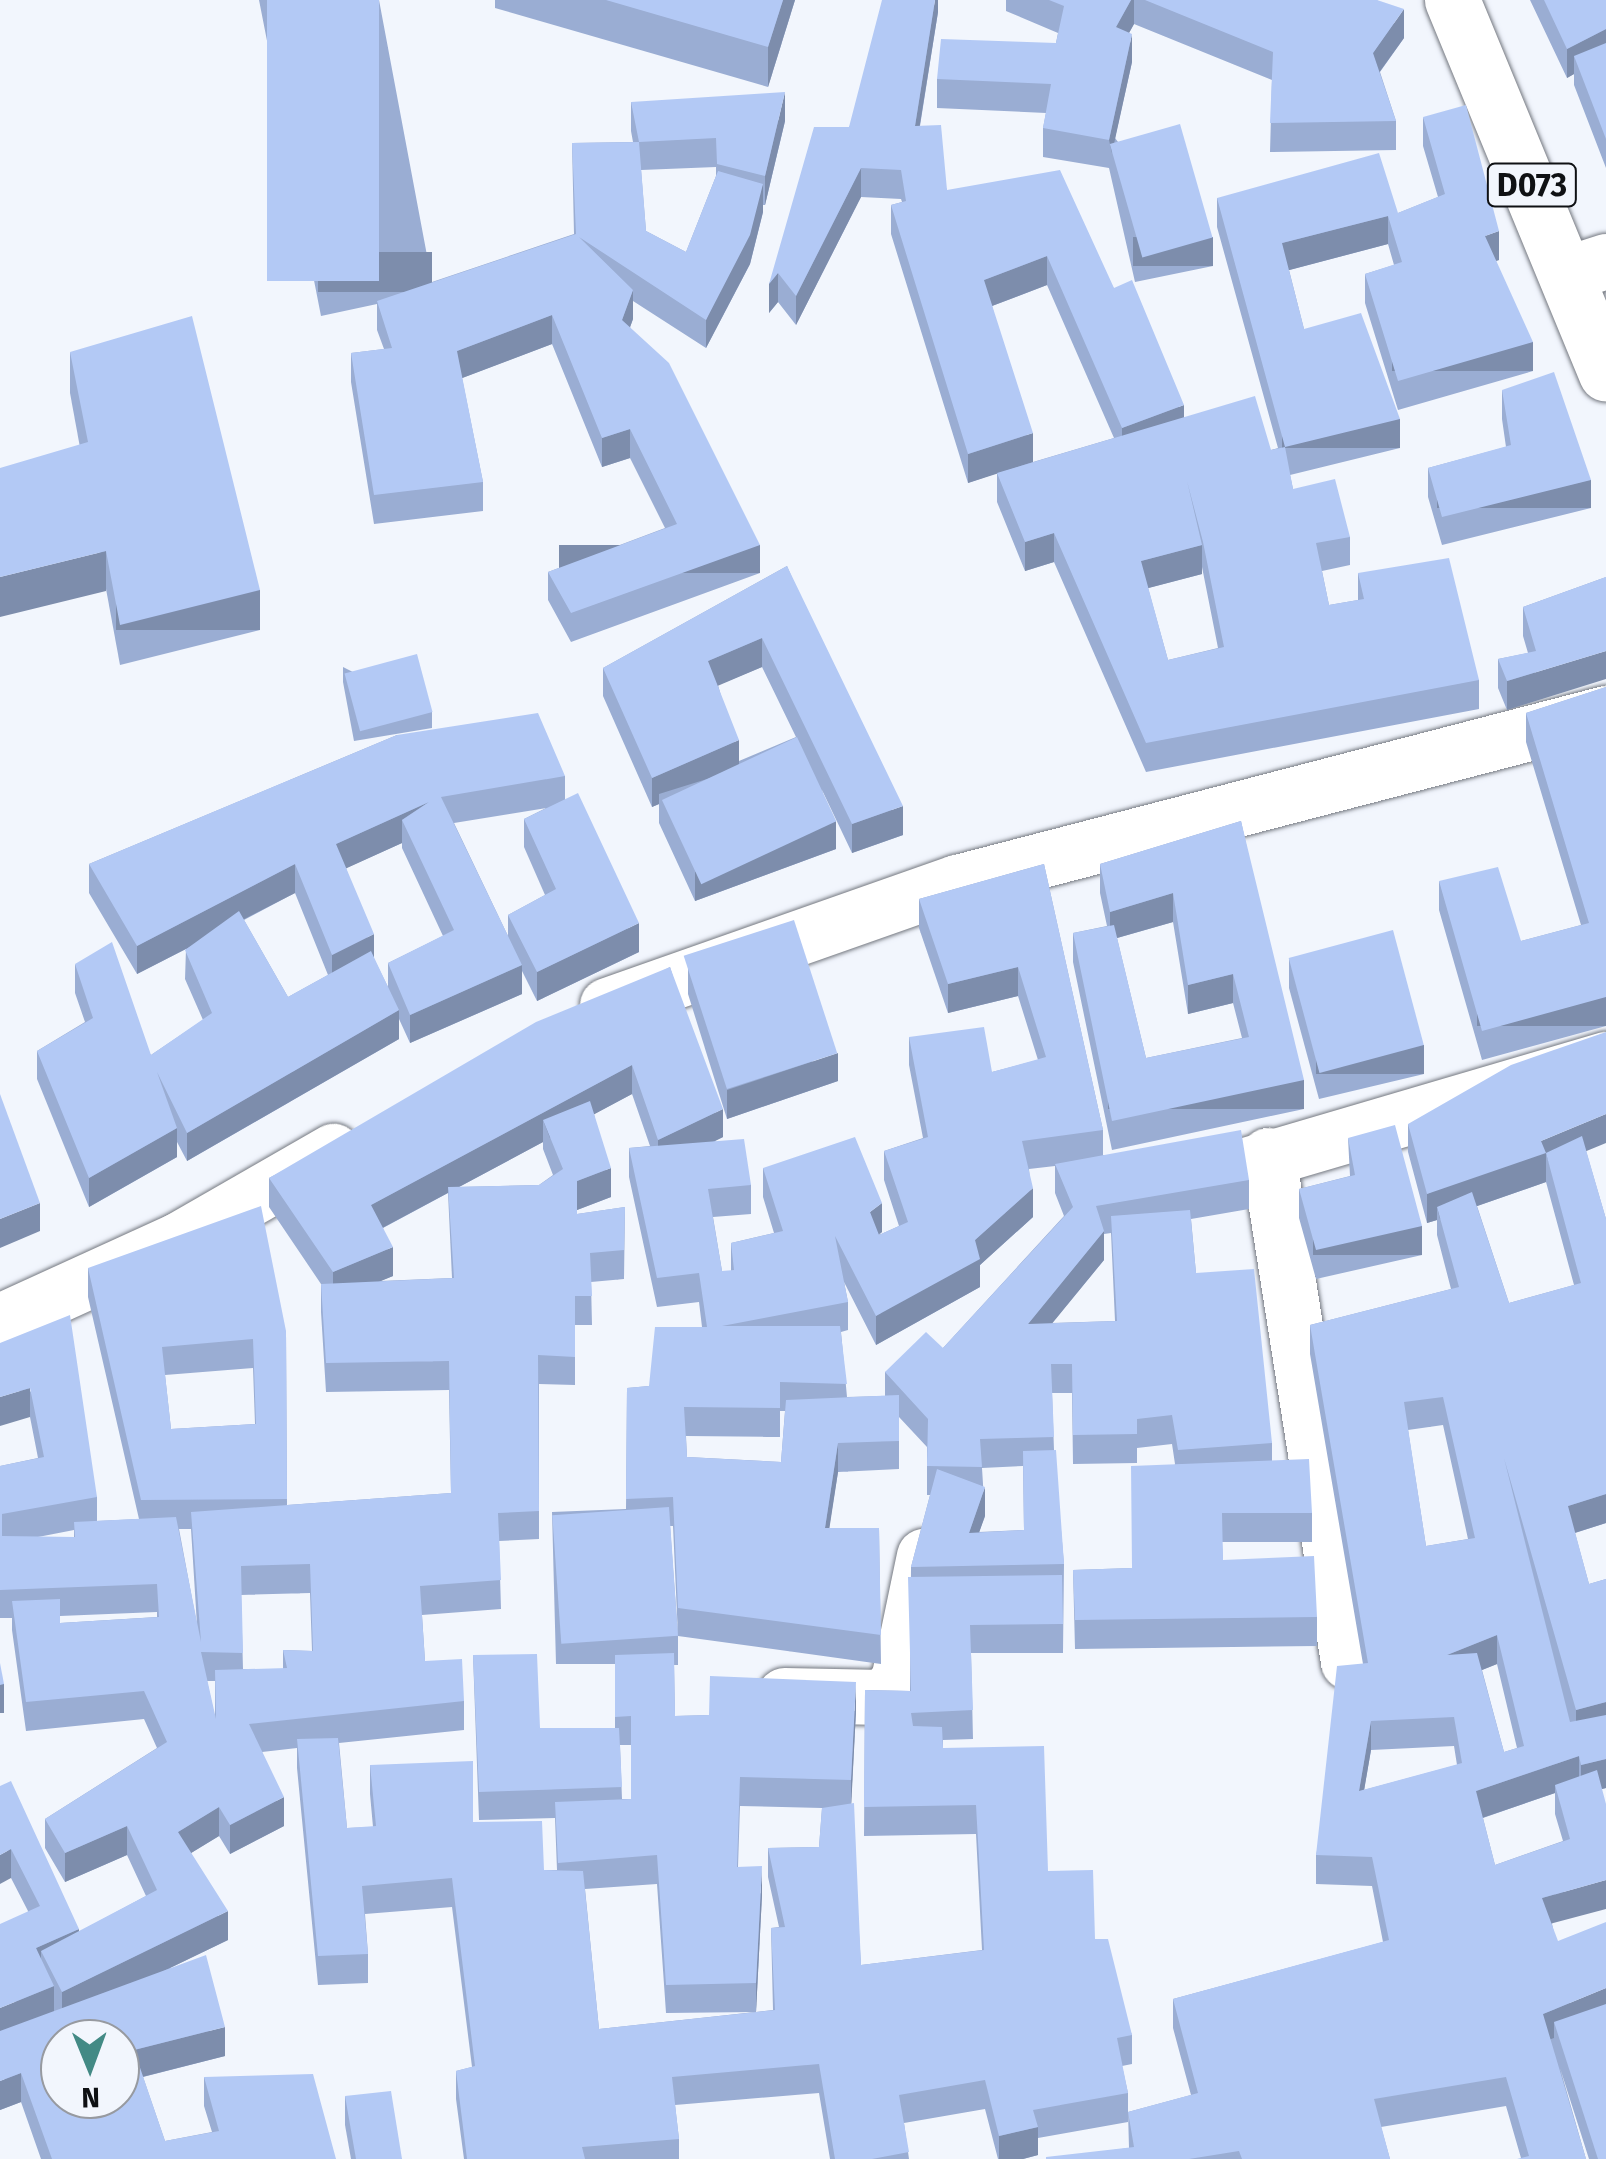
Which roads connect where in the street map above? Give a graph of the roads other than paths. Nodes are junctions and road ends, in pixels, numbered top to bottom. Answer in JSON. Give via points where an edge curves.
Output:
{"nodes":[{"id":1,"x":1452,"y":0,"type":"edge"},
{"id":2,"x":1588,"y":267,"type":"edge"},
{"id":3,"x":1606,"y":373,"type":"edge"},
{"id":4,"x":1606,"y":712,"type":"edge"},
{"id":5,"x":564,"y":1020,"type":"edge"},
{"id":6,"x":1606,"y":1058,"type":"edge"},
{"id":7,"x":379,"y":1125,"type":"edge"},
{"id":8,"x":1268,"y":1155,"type":"junction"},
{"id":9,"x":1127,"y":1211,"type":"edge"},
{"id":10,"x":0,"y":1321,"type":"edge"},
{"id":11,"x":934,"y":1512,"type":"edge"},
{"id":12,"x":1348,"y":1662,"type":"edge"},
{"id":13,"x":735,"y":1692,"type":"edge"}],
"edges":[{"from":1,"to":2,"type":"street","number":"D073"},
{"from":2,"to":3,"type":"street","number":"D073"},
{"from":4,"to":5,"type":"street","via":[[957,882]]},
{"from":6,"to":8,"type":"street"},
{"from":7,"to":10,"type":"street","via":[[178,1240]]},
{"from":8,"to":9,"type":"street","via":[[1140,1198]]},
{"from":8,"to":12,"type":"street"},
{"from":11,"to":13,"type":"street","via":[[898,1680],[884,1697]]}]}
